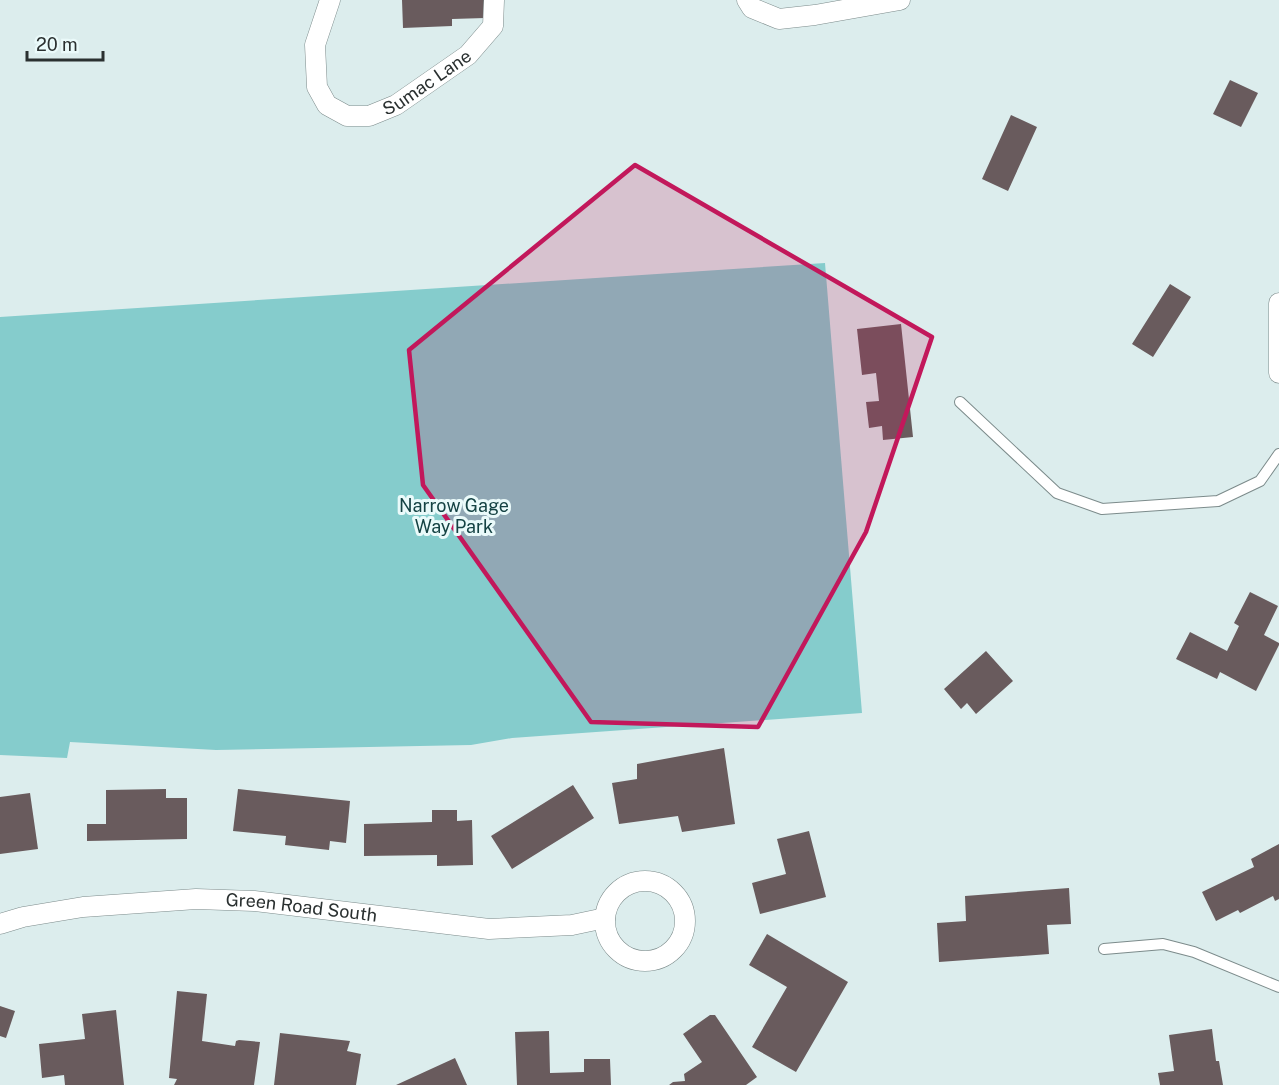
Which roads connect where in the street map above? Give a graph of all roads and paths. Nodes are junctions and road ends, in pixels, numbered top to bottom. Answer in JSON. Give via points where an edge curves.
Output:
{"nodes":[{"id":1,"x":330,"y":0,"type":"edge"},
{"id":2,"x":494,"y":0,"type":"edge"},
{"id":3,"x":747,"y":0,"type":"edge"},
{"id":4,"x":900,"y":0,"type":"edge"},
{"id":5,"x":1279,"y":303,"type":"edge"},
{"id":6,"x":1279,"y":372,"type":"edge"},
{"id":7,"x":960,"y":402,"type":"dead end"},
{"id":8,"x":1279,"y":454,"type":"edge"},
{"id":9,"x":604,"y":918,"type":"junction"},
{"id":10,"x":0,"y":924,"type":"edge"},
{"id":11,"x":1104,"y":949,"type":"dead end"},
{"id":12,"x":1279,"y":987,"type":"edge"}],
"edges":[{"from":1,"to":2,"type":"street","name":"Sumac Lane","via":[[315,45],[317,87],[327,105],[347,116],[369,116],[396,105],[468,55],[493,26]]},
{"from":3,"to":4,"type":"street","via":[[752,8],[779,19]]},
{"from":5,"to":6,"type":"street"},
{"from":7,"to":8,"type":"lane","via":[[1057,493],[1102,509],[1218,501],[1260,481]]},
{"from":9,"to":9,"type":"street","via":[[606,932],[620,954],[647,962],[672,951],[685,927],[679,899],[656,882],[628,885],[616,893]]},
{"from":9,"to":10,"type":"street","name":"Green Road South","via":[[573,925],[489,929],[254,901],[196,899],[83,907]]},
{"from":11,"to":12,"type":"lane","via":[[1163,944],[1194,952]]}]}
